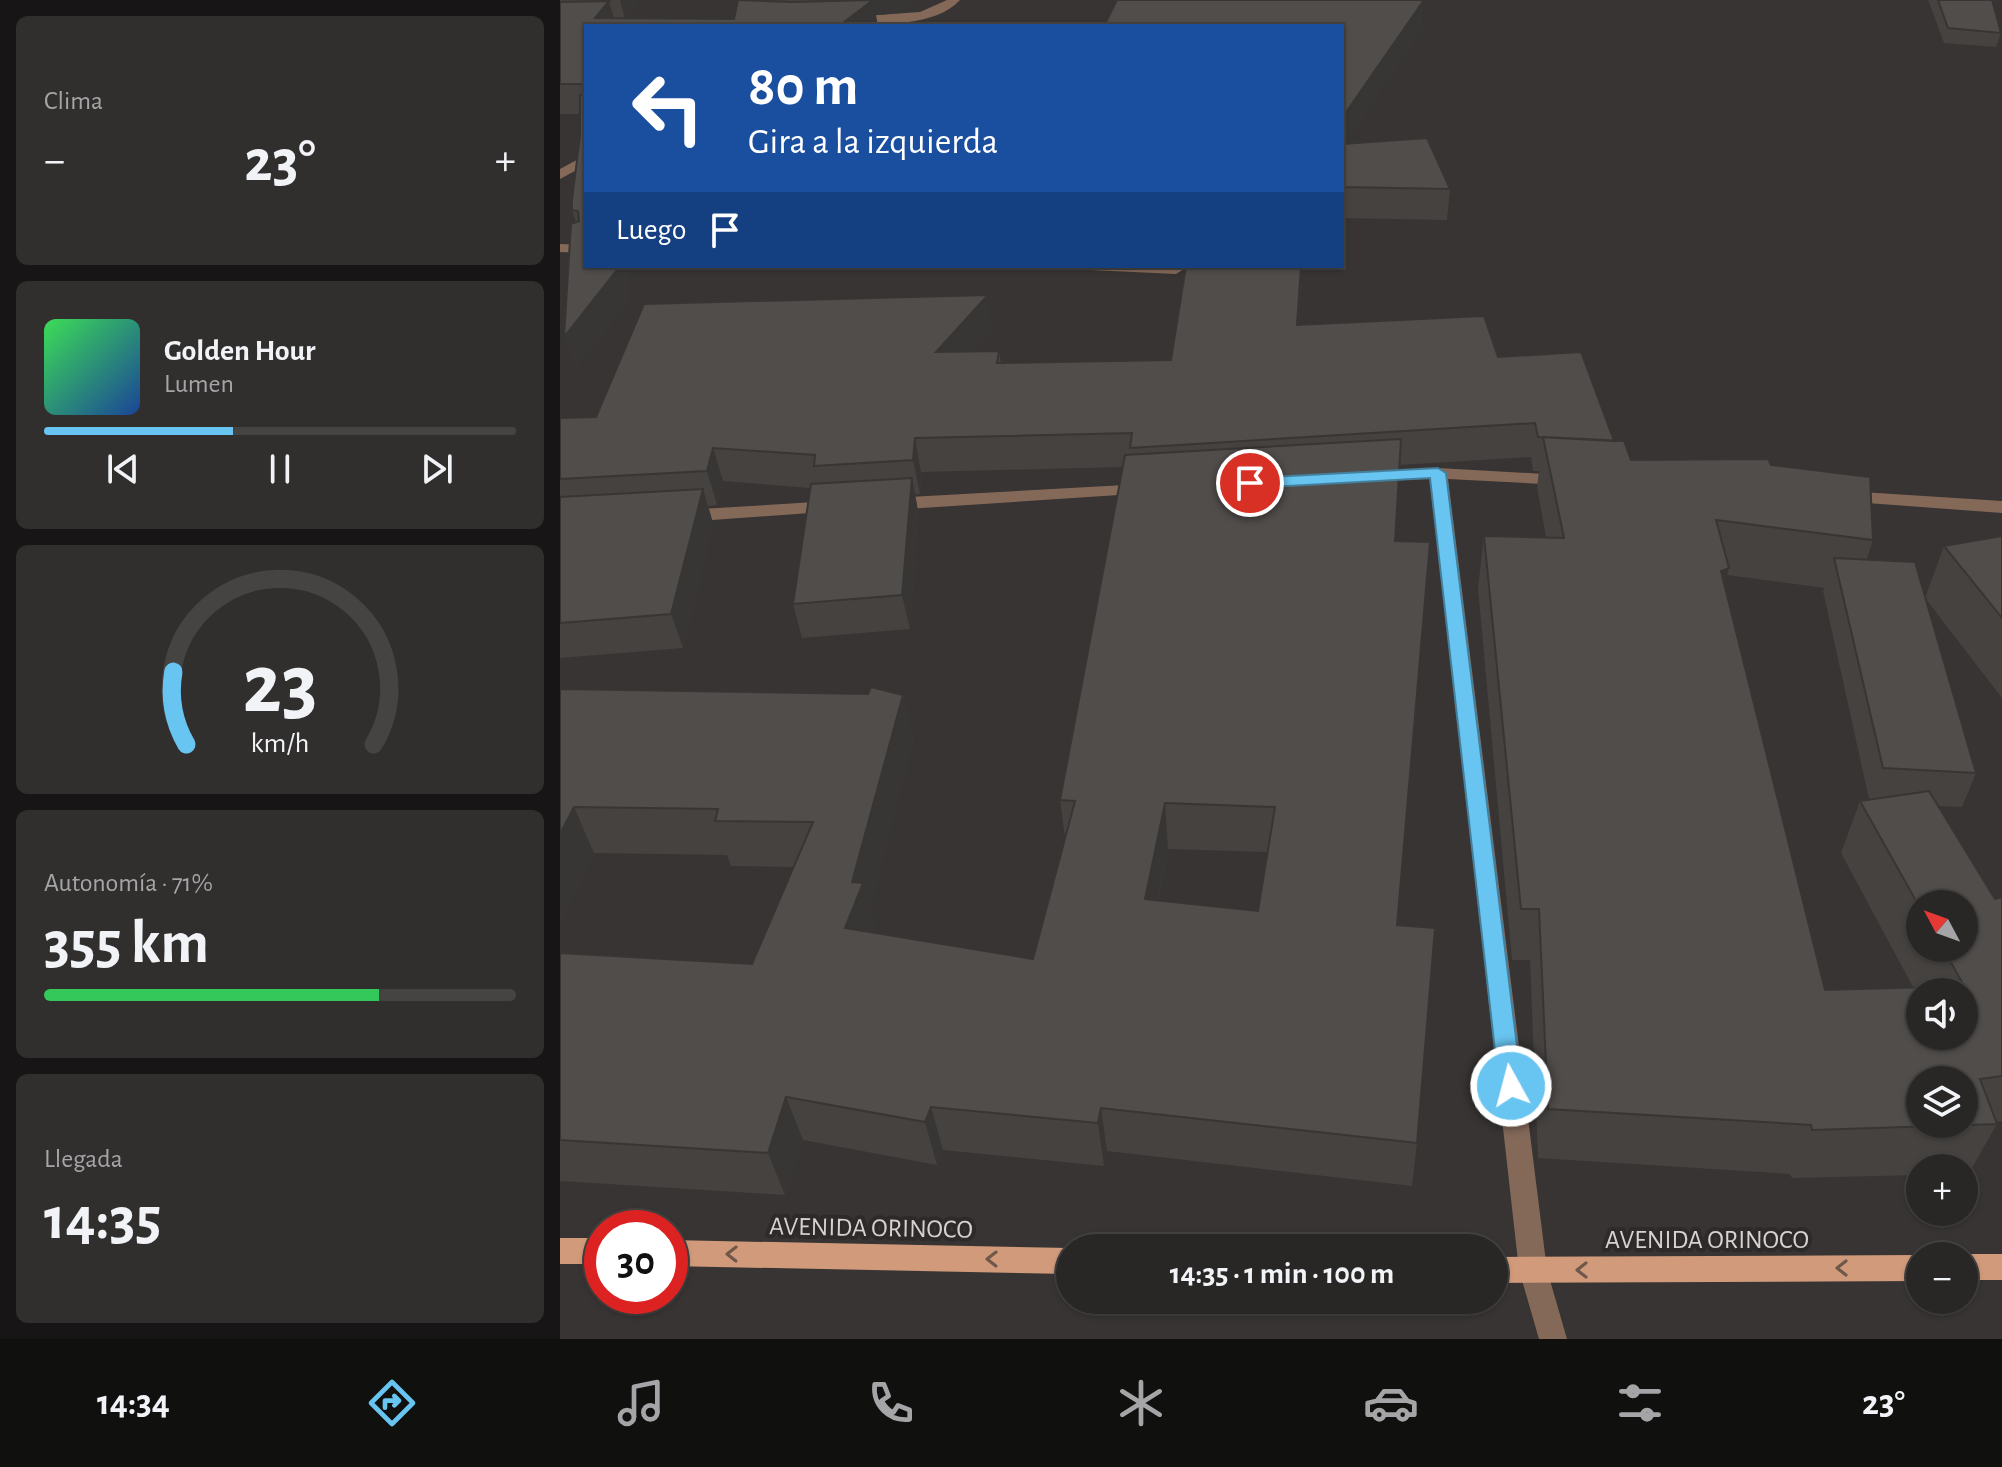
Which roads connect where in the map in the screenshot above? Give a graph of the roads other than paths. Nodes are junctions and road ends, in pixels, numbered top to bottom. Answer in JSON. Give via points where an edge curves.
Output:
{"nodes":[{"id":1,"x":954,"y":0,"type":"edge"},
{"id":2,"x":833,"y":22,"type":"edge"},
{"id":3,"x":584,"y":160,"type":"edge"},
{"id":4,"x":560,"y":175,"type":"edge"},
{"id":5,"x":560,"y":248,"type":"edge"},
{"id":6,"x":584,"y":249,"type":"edge"},
{"id":7,"x":1147,"y":268,"type":"edge"},
{"id":8,"x":1176,"y":269,"type":"dead end"},
{"id":9,"x":1438,"y":473,"type":"junction"},
{"id":10,"x":1358,"y":477,"type":"edge"},
{"id":11,"x":1579,"y":481,"type":"edge"},
{"id":12,"x":1166,"y":488,"type":"edge"},
{"id":13,"x":1830,"y":496,"type":"edge"},
{"id":14,"x":879,"y":504,"type":"edge"},
{"id":15,"x":847,"y":506,"type":"edge"},
{"id":16,"x":2002,"y":507,"type":"edge"},
{"id":17,"x":672,"y":516,"type":"edge"},
{"id":18,"x":560,"y":1251,"type":"edge"},
{"id":19,"x":584,"y":1251,"type":"edge"},
{"id":20,"x":688,"y":1253,"type":"edge"},
{"id":21,"x":1056,"y":1261,"type":"edge"},
{"id":22,"x":1978,"y":1267,"type":"edge"},
{"id":23,"x":2002,"y":1267,"type":"edge"},
{"id":24,"x":1906,"y":1268,"type":"edge"},
{"id":25,"x":1508,"y":1270,"type":"edge"},
{"id":26,"x":1533,"y":1270,"type":"junction"},
{"id":27,"x":1553,"y":1339,"type":"edge"}],
"edges":[{"from":1,"to":2,"type":"street","via":[[949,7],[896,19]]},
{"from":3,"to":4,"type":"street"},
{"from":5,"to":6,"type":"street"},
{"from":7,"to":8,"type":"street"},
{"from":9,"to":10,"type":"street"},
{"from":9,"to":11,"type":"street"},
{"from":9,"to":26,"type":"street"},
{"from":12,"to":14,"type":"street"},
{"from":13,"to":16,"type":"street"},
{"from":15,"to":17,"type":"street"},
{"from":18,"to":19,"type":"main road"},
{"from":21,"to":20,"type":"main road","name":"AVENIDA ORINOCO","one_way":true},
{"from":22,"to":23,"type":"main road"},
{"from":24,"to":26,"type":"main road","name":"AVENIDA ORINOCO","one_way":true},
{"from":25,"to":26,"type":"main road","name":"AVENIDA ORINOCO"},
{"from":26,"to":27,"type":"street"}]}
